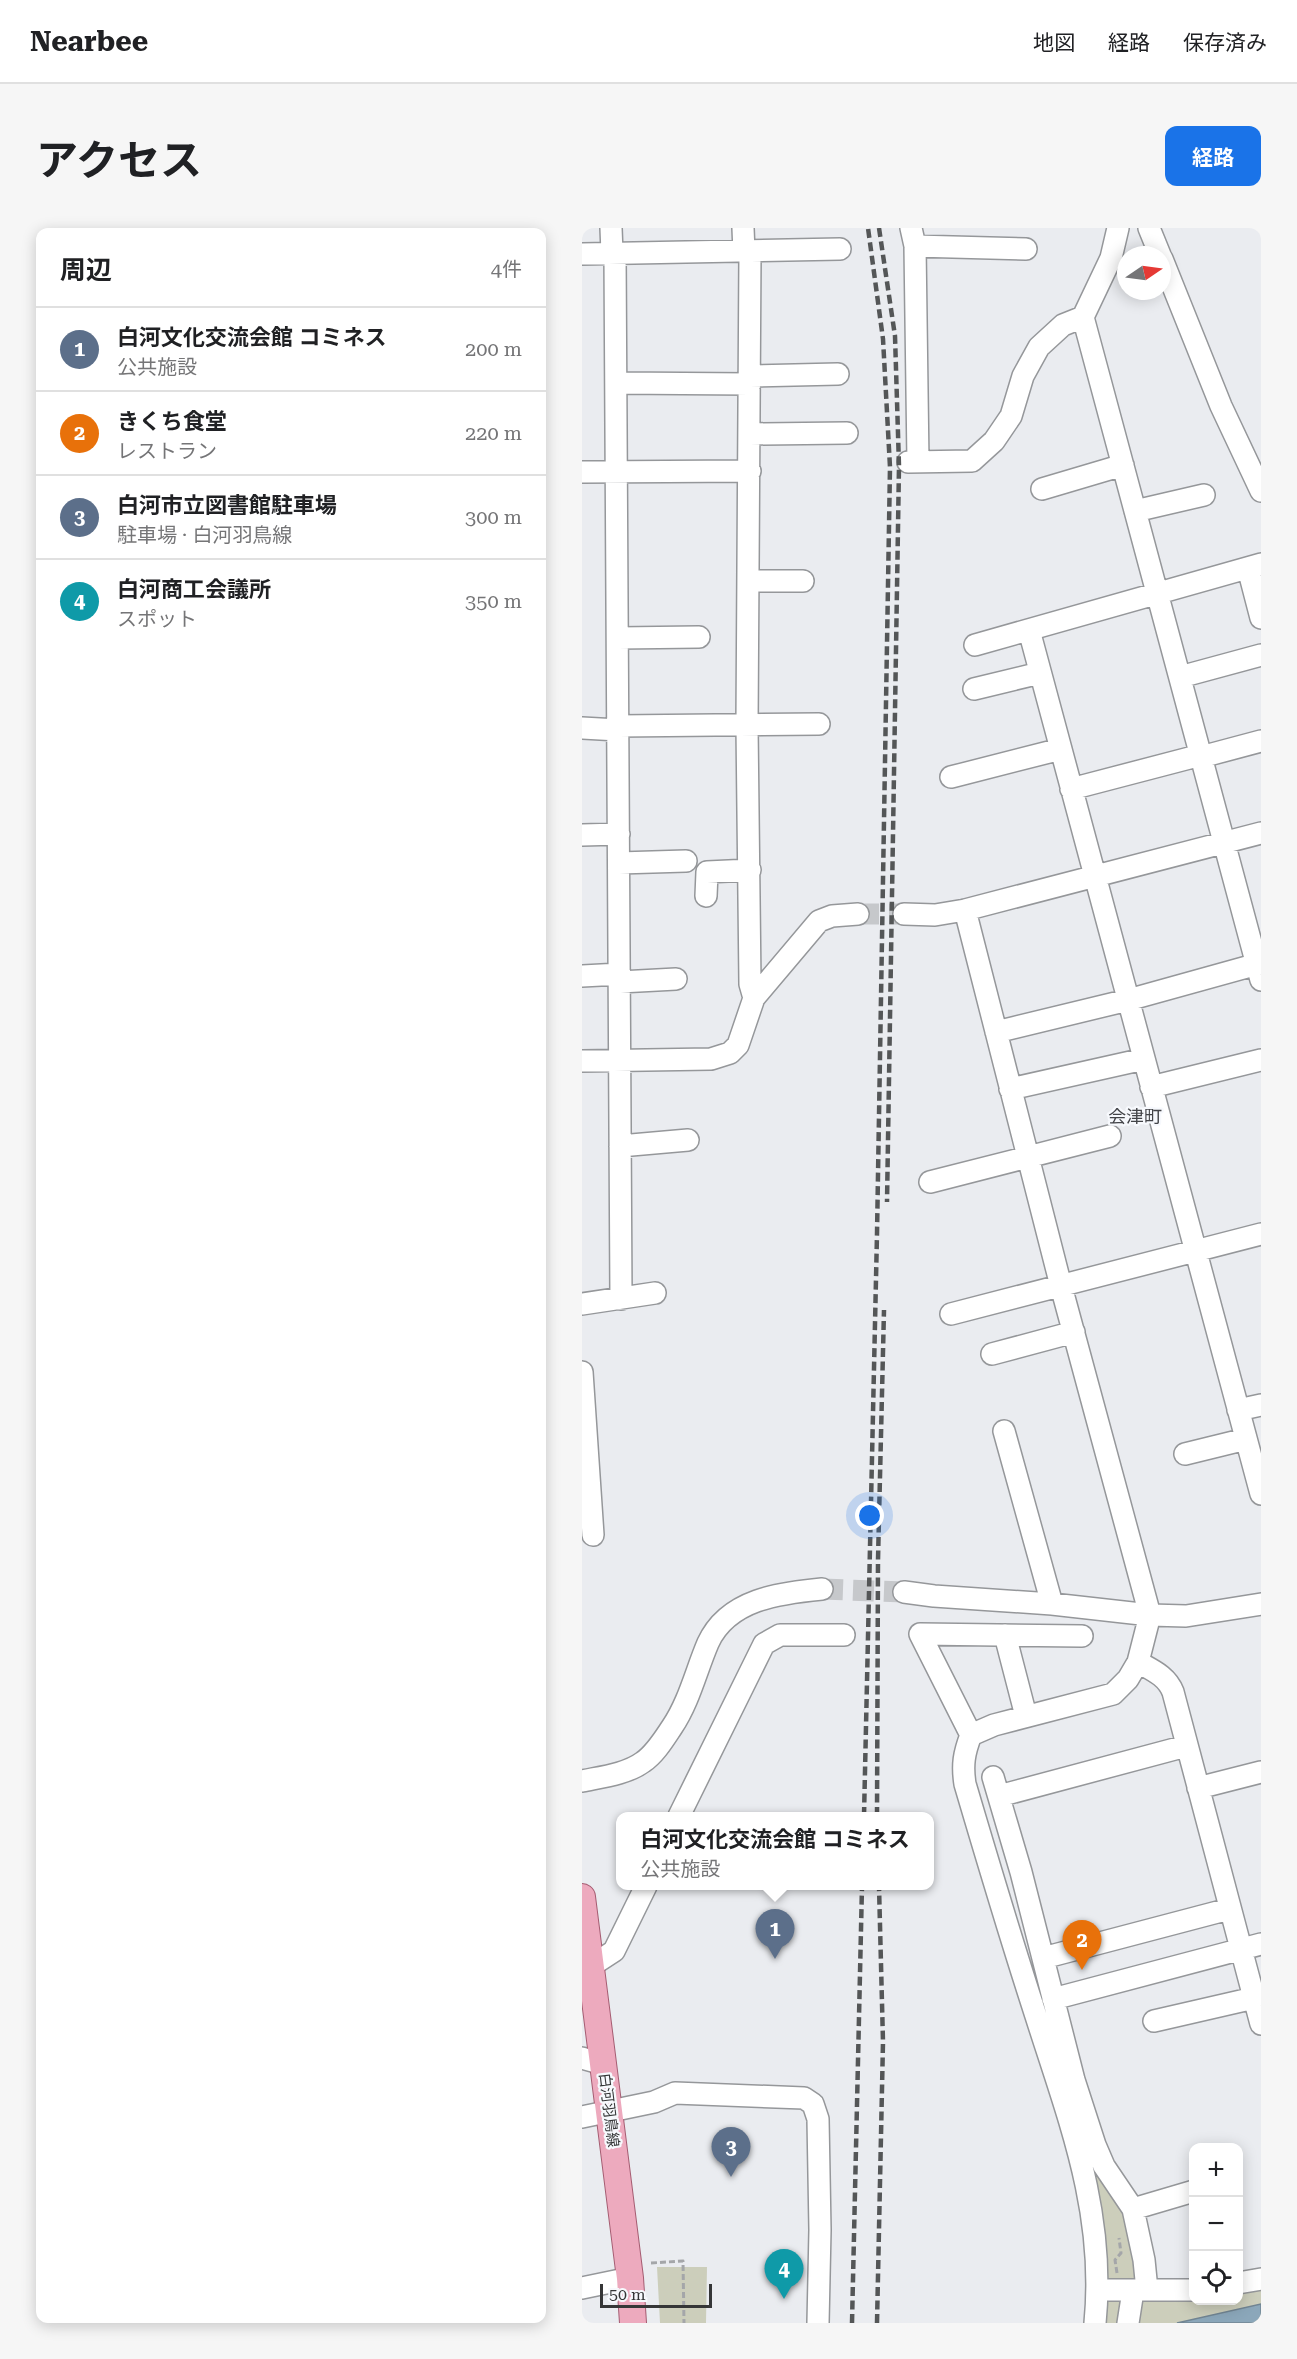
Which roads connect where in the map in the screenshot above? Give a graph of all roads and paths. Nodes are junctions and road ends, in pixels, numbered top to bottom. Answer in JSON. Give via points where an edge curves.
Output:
{"nodes":[{"id":1,"x":611,"y":228,"type":"edge"},
{"id":2,"x":743,"y":228,"type":"edge"},
{"id":3,"x":1118,"y":228,"type":"edge"},
{"id":4,"x":1149,"y":228,"type":"edge"},
{"id":5,"x":913,"y":237,"type":"edge"},
{"id":6,"x":1156,"y":246,"type":"edge"},
{"id":7,"x":840,"y":249,"type":"dead end"},
{"id":8,"x":1026,"y":249,"type":"dead end"},
{"id":9,"x":747,"y":252,"type":"junction"},
{"id":10,"x":614,"y":253,"type":"junction"},
{"id":11,"x":582,"y":254,"type":"edge"},
{"id":12,"x":1171,"y":281,"type":"edge"},
{"id":13,"x":1083,"y":317,"type":"junction"},
{"id":14,"x":838,"y":374,"type":"dead end"},
{"id":15,"x":750,"y":380,"type":"junction"},
{"id":16,"x":616,"y":383,"type":"junction"},
{"id":17,"x":847,"y":433,"type":"dead end"},
{"id":18,"x":750,"y":434,"type":"junction"},
{"id":19,"x":1123,"y":465,"type":"junction"},
{"id":20,"x":617,"y":471,"type":"junction"},
{"id":21,"x":750,"y":471,"type":"junction"},
{"id":22,"x":582,"y":472,"type":"edge"},
{"id":23,"x":1042,"y":489,"type":"dead end"},
{"id":24,"x":1261,"y":491,"type":"edge"},
{"id":25,"x":1204,"y":495,"type":"dead end"},
{"id":26,"x":1135,"y":511,"type":"junction"},
{"id":27,"x":1254,"y":566,"type":"edge"},
{"id":28,"x":748,"y":581,"type":"junction"},
{"id":29,"x":802,"y":581,"type":"dead end"},
{"id":30,"x":1157,"y":592,"type":"junction"},
{"id":31,"x":1261,"y":618,"type":"edge"},
{"id":32,"x":1029,"y":630,"type":"junction"},
{"id":33,"x":699,"y":637,"type":"dead end"},
{"id":34,"x":618,"y":638,"type":"junction"},
{"id":35,"x":975,"y":645,"type":"dead end"},
{"id":36,"x":1261,"y":656,"type":"edge"},
{"id":37,"x":1040,"y":673,"type":"junction"},
{"id":38,"x":1180,"y":677,"type":"junction"},
{"id":39,"x":974,"y":689,"type":"dead end"},
{"id":40,"x":819,"y":724,"type":"dead end"},
{"id":41,"x":747,"y":726,"type":"junction"},
{"id":42,"x":582,"y":728,"type":"edge"},
{"id":43,"x":618,"y":728,"type":"junction"},
{"id":44,"x":1261,"y":741,"type":"edge"},
{"id":45,"x":1061,"y":749,"type":"junction"},
{"id":46,"x":1201,"y":756,"type":"junction"},
{"id":47,"x":951,"y":777,"type":"dead end"},
{"id":48,"x":1071,"y":789,"type":"junction"},
{"id":49,"x":1261,"y":833,"type":"edge"},
{"id":50,"x":619,"y":834,"type":"junction"},
{"id":51,"x":582,"y":835,"type":"edge"},
{"id":52,"x":1224,"y":843,"type":"junction"},
{"id":53,"x":686,"y":861,"type":"dead end"},
{"id":54,"x":619,"y":863,"type":"junction"},
{"id":55,"x":750,"y":870,"type":"junction"},
{"id":56,"x":1095,"y":878,"type":"junction"},
{"id":57,"x":706,"y":896,"type":"dead end"},
{"id":58,"x":1252,"y":908,"type":"edge"},
{"id":59,"x":965,"y":910,"type":"junction"},
{"id":60,"x":858,"y":914,"type":"tunnel mouth"},
{"id":61,"x":904,"y":914,"type":"tunnel mouth"},
{"id":62,"x":1260,"y":969,"type":"edge"},
{"id":63,"x":582,"y":976,"type":"edge"},
{"id":64,"x":620,"y":978,"type":"junction"},
{"id":65,"x":676,"y":979,"type":"dead end"},
{"id":66,"x":754,"y":998,"type":"junction"},
{"id":67,"x":1128,"y":1000,"type":"junction"},
{"id":68,"x":996,"y":1032,"type":"junction"},
{"id":69,"x":1144,"y":1059,"type":"junction"},
{"id":70,"x":1261,"y":1060,"type":"edge"},
{"id":71,"x":582,"y":1061,"type":"edge"},
{"id":72,"x":620,"y":1062,"type":"junction"},
{"id":73,"x":1151,"y":1087,"type":"junction"},
{"id":74,"x":1010,"y":1089,"type":"junction"},
{"id":75,"x":1110,"y":1136,"type":"dead end"},
{"id":76,"x":688,"y":1140,"type":"dead end"},
{"id":77,"x":620,"y":1146,"type":"junction"},
{"id":78,"x":1029,"y":1158,"type":"junction"},
{"id":79,"x":930,"y":1182,"type":"dead end"},
{"id":80,"x":1261,"y":1234,"type":"edge"},
{"id":81,"x":1196,"y":1251,"type":"junction"},
{"id":82,"x":1062,"y":1286,"type":"junction"},
{"id":83,"x":655,"y":1293,"type":"dead end"},
{"id":84,"x":621,"y":1299,"type":"junction"},
{"id":85,"x":582,"y":1304,"type":"edge"},
{"id":86,"x":951,"y":1314,"type":"dead end"},
{"id":87,"x":1074,"y":1332,"type":"junction"},
{"id":88,"x":992,"y":1354,"type":"dead end"},
{"id":89,"x":582,"y":1372,"type":"edge"},
{"id":90,"x":1261,"y":1405,"type":"edge"},
{"id":91,"x":1238,"y":1410,"type":"junction"},
{"id":92,"x":1004,"y":1431,"type":"dead end"},
{"id":93,"x":1252,"y":1441,"type":"edge"},
{"id":94,"x":1185,"y":1454,"type":"dead end"},
{"id":95,"x":1261,"y":1494,"type":"edge"},
{"id":96,"x":593,"y":1534,"type":"dead end"},
{"id":97,"x":822,"y":1589,"type":"tunnel mouth"},
{"id":98,"x":904,"y":1592,"type":"tunnel mouth"},
{"id":99,"x":1052,"y":1604,"type":"junction"},
{"id":100,"x":1261,"y":1604,"type":"edge"},
{"id":101,"x":1150,"y":1615,"type":"junction"},
{"id":102,"x":844,"y":1635,"type":"dead end"},
{"id":103,"x":1005,"y":1635,"type":"junction"},
{"id":104,"x":1082,"y":1636,"type":"dead end"},
{"id":105,"x":1138,"y":1662,"type":"junction"},
{"id":106,"x":1026,"y":1716,"type":"junction"},
{"id":107,"x":971,"y":1735,"type":"junction"},
{"id":108,"x":1186,"y":1746,"type":"junction"},
{"id":109,"x":1261,"y":1772,"type":"edge"},
{"id":110,"x":582,"y":1780,"type":"edge"},
{"id":111,"x":1198,"y":1788,"type":"junction"},
{"id":112,"x":681,"y":1812,"type":"edge"},
{"id":113,"x":644,"y":1890,"type":"edge"},
{"id":114,"x":582,"y":1898,"type":"edge"},
{"id":115,"x":1028,"y":1901,"type":"junction"},
{"id":116,"x":1229,"y":1909,"type":"junction"},
{"id":117,"x":1002,"y":1910,"type":"junction"},
{"id":118,"x":1261,"y":1944,"type":"edge"},
{"id":119,"x":1240,"y":1950,"type":"junction"},
{"id":120,"x":1043,"y":1958,"type":"junction"},
{"id":121,"x":591,"y":1966,"type":"junction"},
{"id":122,"x":1254,"y":1998,"type":"junction"},
{"id":123,"x":1053,"y":1999,"type":"junction"},
{"id":124,"x":1154,"y":2021,"type":"dead end"},
{"id":125,"x":1261,"y":2024,"type":"edge"},
{"id":126,"x":593,"y":2061,"type":"edge"},
{"id":127,"x":610,"y":2112,"type":"junction"},
{"id":128,"x":582,"y":2117,"type":"edge"},
{"id":129,"x":1104,"y":2166,"type":"junction"},
{"id":130,"x":1084,"y":2172,"type":"junction"},
{"id":131,"x":1189,"y":2192,"type":"edge"},
{"id":132,"x":1132,"y":2209,"type":"junction"},
{"id":133,"x":1119,"y":2234,"type":"dead end"},
{"id":134,"x":651,"y":2263,"type":"dead end"},
{"id":135,"x":630,"y":2278,"type":"junction"},
{"id":136,"x":1261,"y":2279,"type":"edge"},
{"id":137,"x":1243,"y":2282,"type":"edge"},
{"id":138,"x":582,"y":2288,"type":"edge"},
{"id":139,"x":1098,"y":2290,"type":"junction"},
{"id":140,"x":1189,"y":2290,"type":"edge"},
{"id":141,"x":1136,"y":2291,"type":"junction"},
{"id":142,"x":633,"y":2323,"type":"edge"},
{"id":143,"x":684,"y":2323,"type":"edge"},
{"id":144,"x":818,"y":2323,"type":"edge"},
{"id":145,"x":1095,"y":2323,"type":"edge"},
{"id":146,"x":1128,"y":2323,"type":"edge"}],
"edges":[{"from":1,"to":10,"type":"street"},
{"from":2,"to":9,"type":"street"},
{"from":3,"to":13,"type":"street","via":[[1111,258]]},
{"from":4,"to":6,"type":"street"},
{"from":5,"to":8,"type":"street"},
{"from":5,"to":13,"type":"street","via":[[913,462],[972,461],[994,441],[1011,416],[1023,376],[1039,347],[1063,325]]},
{"from":7,"to":9,"type":"street"},
{"from":9,"to":10,"type":"street"},
{"from":9,"to":15,"type":"street"},
{"from":10,"to":11,"type":"street"},
{"from":10,"to":16,"type":"street"},
{"from":12,"to":24,"type":"street","via":[[1221,406]]},
{"from":13,"to":19,"type":"street"},
{"from":14,"to":15,"type":"street"},
{"from":15,"to":16,"type":"street"},
{"from":15,"to":18,"type":"street"},
{"from":16,"to":20,"type":"street"},
{"from":17,"to":18,"type":"street"},
{"from":18,"to":21,"type":"street"},
{"from":19,"to":23,"type":"street"},
{"from":19,"to":26,"type":"street"},
{"from":20,"to":21,"type":"street"},
{"from":20,"to":22,"type":"street"},
{"from":20,"to":34,"type":"street"},
{"from":21,"to":28,"type":"street"},
{"from":25,"to":26,"type":"street"},
{"from":26,"to":30,"type":"street"},
{"from":27,"to":30,"type":"street"},
{"from":27,"to":31,"type":"street"},
{"from":28,"to":29,"type":"street"},
{"from":28,"to":41,"type":"street"},
{"from":30,"to":32,"type":"street"},
{"from":30,"to":38,"type":"street"},
{"from":32,"to":35,"type":"street"},
{"from":32,"to":37,"type":"street"},
{"from":33,"to":34,"type":"street"},
{"from":34,"to":43,"type":"street"},
{"from":36,"to":38,"type":"street"},
{"from":37,"to":39,"type":"street"},
{"from":37,"to":45,"type":"street"},
{"from":38,"to":46,"type":"street"},
{"from":40,"to":41,"type":"street"},
{"from":41,"to":43,"type":"street"},
{"from":41,"to":55,"type":"street"},
{"from":42,"to":43,"type":"street"},
{"from":43,"to":50,"type":"street"},
{"from":44,"to":46,"type":"street"},
{"from":45,"to":47,"type":"street"},
{"from":45,"to":48,"type":"street"},
{"from":46,"to":48,"type":"street"},
{"from":46,"to":52,"type":"street"},
{"from":48,"to":56,"type":"street"},
{"from":49,"to":52,"type":"street"},
{"from":50,"to":51,"type":"street"},
{"from":50,"to":54,"type":"street"},
{"from":52,"to":56,"type":"street"},
{"from":52,"to":58,"type":"street"},
{"from":53,"to":54,"type":"street"},
{"from":54,"to":64,"type":"street"},
{"from":55,"to":57,"type":"street","via":[[707,872]]},
{"from":55,"to":66,"type":"street","via":[[750,984]]},
{"from":56,"to":59,"type":"street"},
{"from":56,"to":67,"type":"street"},
{"from":58,"to":62,"type":"street"},
{"from":59,"to":61,"type":"street","via":[[935,915]]},
{"from":59,"to":68,"type":"street"},
{"from":60,"to":66,"type":"street","via":[[819,921]]},
{"from":62,"to":67,"type":"street"},
{"from":63,"to":64,"type":"street"},
{"from":64,"to":65,"type":"street"},
{"from":64,"to":72,"type":"street"},
{"from":66,"to":72,"type":"street","via":[[738,1045],[730,1053],[711,1059]]},
{"from":67,"to":68,"type":"street"},
{"from":67,"to":69,"type":"street"},
{"from":68,"to":74,"type":"street"},
{"from":69,"to":73,"type":"street"},
{"from":69,"to":74,"type":"street"},
{"from":70,"to":73,"type":"street"},
{"from":71,"to":72,"type":"street"},
{"from":72,"to":77,"type":"street"},
{"from":73,"to":81,"type":"street"},
{"from":74,"to":78,"type":"street"},
{"from":75,"to":78,"type":"street"},
{"from":76,"to":77,"type":"street"},
{"from":77,"to":84,"type":"street"},
{"from":78,"to":79,"type":"street"},
{"from":78,"to":82,"type":"street"},
{"from":80,"to":81,"type":"street"},
{"from":81,"to":82,"type":"street"},
{"from":81,"to":91,"type":"street"},
{"from":82,"to":86,"type":"street"},
{"from":82,"to":87,"type":"street"},
{"from":83,"to":84,"type":"street"},
{"from":84,"to":85,"type":"street"},
{"from":87,"to":88,"type":"street"},
{"from":87,"to":101,"type":"street"},
{"from":89,"to":96,"type":"street"},
{"from":90,"to":91,"type":"street"},
{"from":91,"to":93,"type":"street"},
{"from":92,"to":99,"type":"street"},
{"from":93,"to":94,"type":"street"},
{"from":93,"to":95,"type":"street"},
{"from":97,"to":110,"type":"street","via":[[786,1592],[750,1602],[730,1617],[709,1641],[678,1718],[659,1746],[643,1763]]},
{"from":98,"to":99,"type":"street"},
{"from":99,"to":101,"type":"street"},
{"from":100,"to":101,"type":"street","via":[[1186,1616]]},
{"from":101,"to":105,"type":"street"},
{"from":102,"to":112,"type":"street","via":[[780,1635],[764,1644]]},
{"from":103,"to":104,"type":"street"},
{"from":103,"to":106,"type":"street"},
{"from":103,"to":107,"type":"street","via":[[920,1634]]},
{"from":105,"to":106,"type":"street","via":[[1113,1694]]},
{"from":105,"to":108,"type":"street","via":[[1169,1683]]},
{"from":106,"to":107,"type":"street"},
{"from":107,"to":117,"type":"street","via":[[964,1751],[965,1784]]},
{"from":108,"to":111,"type":"street"},
{"from":108,"to":115,"type":"street","via":[[996,1787]]},
{"from":109,"to":111,"type":"street"},
{"from":111,"to":116,"type":"street"},
{"from":113,"to":121,"type":"street","via":[[614,1951]]},
{"from":114,"to":121,"type":"main road","name":"白河羽鳥線"},
{"from":115,"to":117,"type":"street"},
{"from":115,"to":120,"type":"street"},
{"from":116,"to":119,"type":"street"},
{"from":116,"to":120,"type":"street"},
{"from":117,"to":130,"type":"street"},
{"from":118,"to":119,"type":"street"},
{"from":119,"to":122,"type":"street"},
{"from":119,"to":123,"type":"street"},
{"from":120,"to":123,"type":"street"},
{"from":121,"to":126,"type":"main road","name":"白河羽鳥線"},
{"from":122,"to":124,"type":"street"},
{"from":122,"to":125,"type":"street"},
{"from":123,"to":129,"type":"street","via":[[1074,2080]]},
{"from":126,"to":127,"type":"main road","name":"白河羽鳥線"},
{"from":127,"to":128,"type":"street"},
{"from":127,"to":135,"type":"main road","name":"白河羽鳥線"},
{"from":127,"to":144,"type":"street","via":[[675,2093],[804,2098],[813,2104],[818,2119],[820,2169]]},
{"from":129,"to":130,"type":"street"},
{"from":129,"to":132,"type":"street"},
{"from":130,"to":139,"type":"street","via":[[1092,2205]]},
{"from":131,"to":132,"type":"street"},
{"from":132,"to":141,"type":"street","via":[[1144,2260]]},
{"from":133,"to":141,"type":"path","via":[[1121,2253],[1115,2260],[1118,2276],[1127,2278]]},
{"from":134,"to":143,"type":"path","via":[[683,2261]]},
{"from":135,"to":138,"type":"street"},
{"from":135,"to":142,"type":"main road","name":"白河羽鳥線"},
{"from":136,"to":137,"type":"street"},
{"from":139,"to":141,"type":"street"},
{"from":139,"to":145,"type":"street"},
{"from":140,"to":141,"type":"street"},
{"from":141,"to":146,"type":"street"}]}
